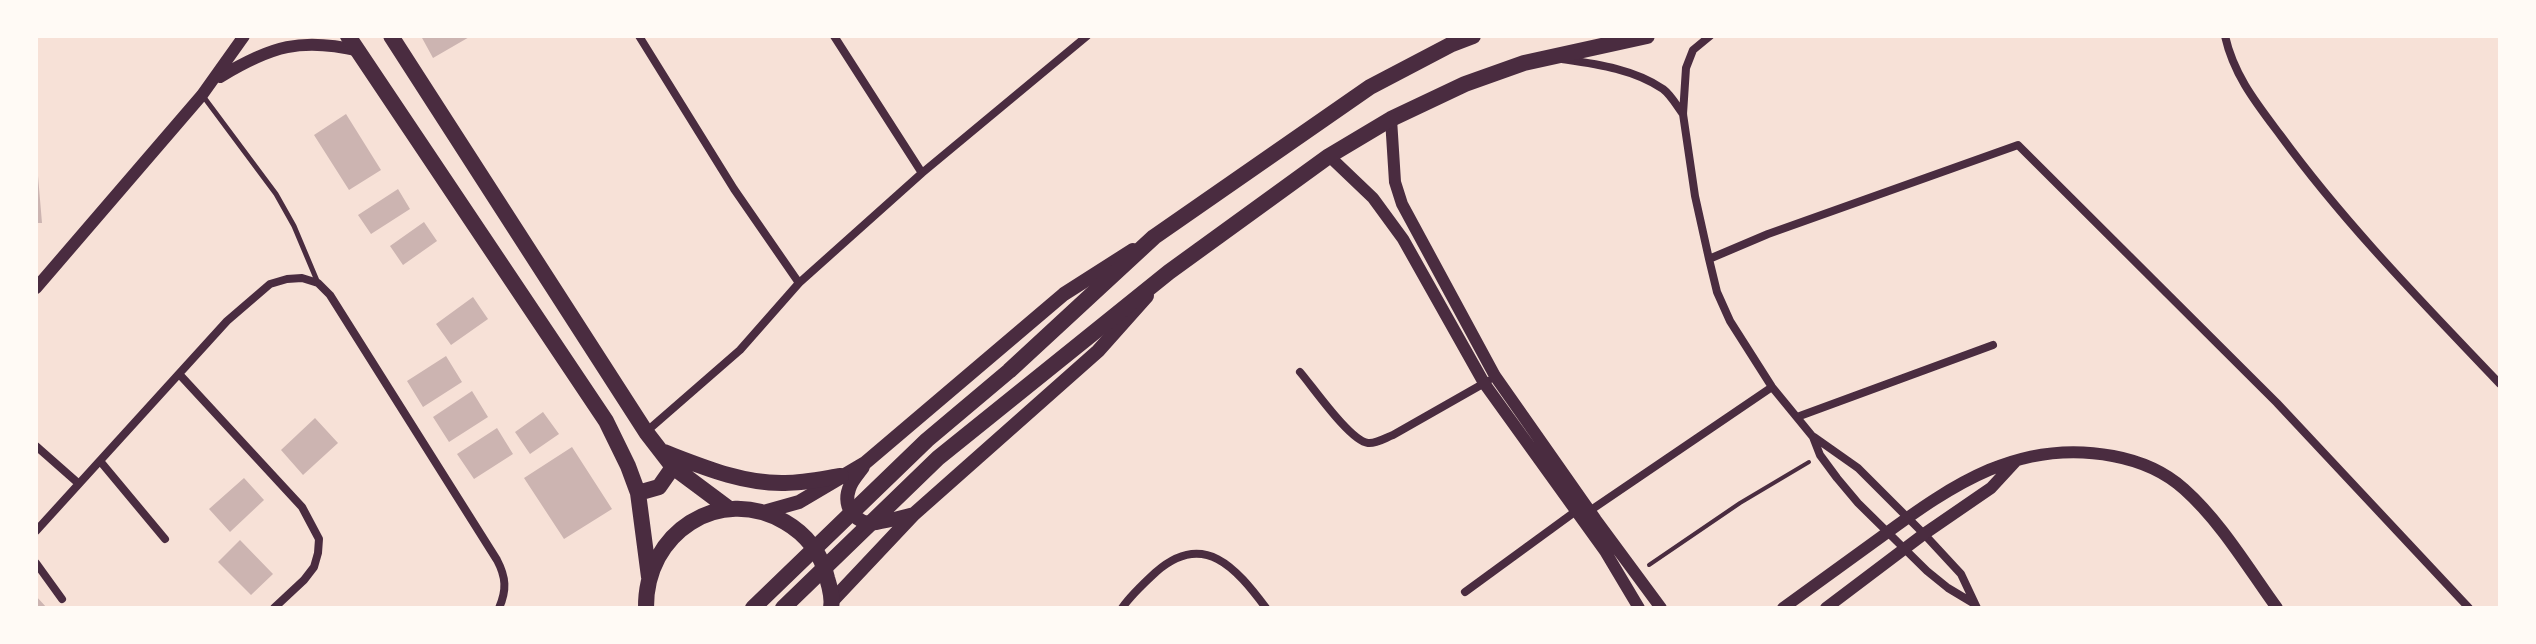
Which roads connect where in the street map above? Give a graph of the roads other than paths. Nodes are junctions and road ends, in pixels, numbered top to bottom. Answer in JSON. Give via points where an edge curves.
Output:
{"nodes":[{"id":1,"x":244,"y":36,"type":"edge"},
{"id":2,"x":348,"y":36,"type":"edge"},
{"id":3,"x":391,"y":36,"type":"edge"},
{"id":4,"x":639,"y":36,"type":"edge"},
{"id":5,"x":1087,"y":36,"type":"edge"},
{"id":6,"x":1473,"y":36,"type":"edge"},
{"id":7,"x":1647,"y":36,"type":"edge"},
{"id":8,"x":1710,"y":36,"type":"edge"},
{"id":9,"x":2225,"y":36,"type":"edge"},
{"id":10,"x":836,"y":37,"type":"edge"},
{"id":11,"x":360,"y":51,"type":"junction"},
{"id":12,"x":1550,"y":57,"type":"junction"},
{"id":13,"x":214,"y":80,"type":"junction"},
{"id":14,"x":202,"y":95,"type":"junction"},
{"id":15,"x":1683,"y":114,"type":"junction"},
{"id":16,"x":1391,"y":119,"type":"junction"},
{"id":17,"x":1329,"y":156,"type":"junction"},
{"id":18,"x":922,"y":173,"type":"junction"},
{"id":19,"x":1154,"y":237,"type":"junction"},
{"id":20,"x":1709,"y":259,"type":"junction"},
{"id":21,"x":1169,"y":272,"type":"junction"},
{"id":22,"x":318,"y":283,"type":"junction"},
{"id":23,"x":799,"y":283,"type":"junction"},
{"id":24,"x":36,"y":288,"type":"edge"},
{"id":25,"x":1993,"y":345,"type":"dead end"},
{"id":26,"x":1300,"y":372,"type":"dead end"},
{"id":27,"x":180,"y":375,"type":"junction"},
{"id":28,"x":1490,"y":380,"type":"junction"},
{"id":29,"x":2500,"y":384,"type":"edge"},
{"id":30,"x":1772,"y":387,"type":"junction"},
{"id":31,"x":1797,"y":417,"type":"junction"},
{"id":32,"x":646,"y":432,"type":"junction"},
{"id":33,"x":1813,"y":437,"type":"junction"},
{"id":34,"x":36,"y":446,"type":"edge"},
{"id":35,"x":669,"y":460,"type":"junction"},
{"id":36,"x":2017,"y":460,"type":"junction"},
{"id":37,"x":100,"y":461,"type":"junction"},
{"id":38,"x":865,"y":463,"type":"junction"},
{"id":39,"x":841,"y":476,"type":"junction"},
{"id":40,"x":78,"y":483,"type":"junction"},
{"id":41,"x":638,"y":493,"type":"junction"},
{"id":42,"x":728,"y":508,"type":"junction"},
{"id":43,"x":767,"y":511,"type":"junction"},
{"id":44,"x":1582,"y":513,"type":"junction"},
{"id":45,"x":914,"y":514,"type":"junction"},
{"id":46,"x":1908,"y":517,"type":"junction"},
{"id":47,"x":36,"y":531,"type":"edge"},
{"id":48,"x":1888,"y":532,"type":"junction"},
{"id":49,"x":1924,"y":534,"type":"junction"},
{"id":50,"x":165,"y":539,"type":"dead end"},
{"id":51,"x":1905,"y":549,"type":"junction"},
{"id":52,"x":36,"y":563,"type":"edge"},
{"id":53,"x":649,"y":577,"type":"junction"},
{"id":54,"x":1465,"y":592,"type":"dead end"},
{"id":55,"x":62,"y":599,"type":"dead end"},
{"id":56,"x":832,"y":605,"type":"edge"},
{"id":57,"x":1975,"y":606,"type":"edge"},
{"id":58,"x":274,"y":608,"type":"edge"},
{"id":59,"x":499,"y":608,"type":"edge"},
{"id":60,"x":646,"y":608,"type":"edge"},
{"id":61,"x":753,"y":608,"type":"edge"},
{"id":62,"x":783,"y":608,"type":"edge"},
{"id":63,"x":1122,"y":608,"type":"edge"},
{"id":64,"x":1266,"y":608,"type":"edge"},
{"id":65,"x":1639,"y":608,"type":"edge"},
{"id":66,"x":1661,"y":608,"type":"edge"},
{"id":67,"x":1783,"y":608,"type":"edge"},
{"id":68,"x":1826,"y":608,"type":"edge"},
{"id":69,"x":2277,"y":608,"type":"edge"},
{"id":70,"x":2469,"y":608,"type":"edge"}],
"edges":[{"from":1,"to":13,"type":"street"},
{"from":2,"to":11,"type":"main road"},
{"from":3,"to":32,"type":"main road"},
{"from":4,"to":23,"type":"street"},
{"from":5,"to":18,"type":"street"},
{"from":6,"to":19,"type":"main road","via":[[1370,87]]},
{"from":7,"to":12,"type":"main road"},
{"from":8,"to":15,"type":"street","via":[[1693,50],[1686,68]]},
{"from":9,"to":29,"type":"street","via":[[2242,82],[2292,151],[2370,245]]},
{"from":10,"to":18,"type":"street"},
{"from":11,"to":13,"type":"street","via":[[294,45],[251,58]]},
{"from":11,"to":41,"type":"main road","via":[[606,421]]},
{"from":12,"to":15,"type":"street","via":[[1608,66],[1642,78],[1666,91]]},
{"from":12,"to":16,"type":"main road","via":[[1465,84]]},
{"from":13,"to":14,"type":"street"},
{"from":14,"to":22,"type":"lane","via":[[276,194]]},
{"from":14,"to":24,"type":"street"},
{"from":15,"to":20,"type":"street"},
{"from":16,"to":17,"type":"main road"},
{"from":16,"to":28,"type":"street","via":[[1395,182],[1402,204]]},
{"from":17,"to":21,"type":"main road"},
{"from":17,"to":28,"type":"street","via":[[1388,218]]},
{"from":18,"to":23,"type":"street"},
{"from":19,"to":38,"type":"main road","via":[[1064,294]]},
{"from":19,"to":61,"type":"main road","via":[[927,440]]},
{"from":20,"to":30,"type":"street","via":[[1730,321]]},
{"from":20,"to":70,"type":"street","via":[[2018,145],[2277,403]]},
{"from":21,"to":45,"type":"main road","via":[[1098,351]]},
{"from":21,"to":62,"type":"main road","via":[[938,458]]},
{"from":22,"to":27,"type":"street","via":[[302,278],[270,284],[227,321]]},
{"from":22,"to":59,"type":"street","via":[[497,560],[505,586]]},
{"from":23,"to":32,"type":"street","via":[[740,350]]},
{"from":25,"to":31,"type":"street"},
{"from":26,"to":28,"type":"street","via":[[1366,443],[1393,435]]},
{"from":27,"to":37,"type":"street"},
{"from":27,"to":58,"type":"street","via":[[302,507],[319,539],[314,567]]},
{"from":28,"to":44,"type":"street"},
{"from":30,"to":31,"type":"street"},
{"from":30,"to":44,"type":"street"},
{"from":31,"to":33,"type":"street"},
{"from":32,"to":35,"type":"main road"},
{"from":33,"to":46,"type":"street","via":[[1858,468]]},
{"from":33,"to":48,"type":"street","via":[[1820,455]]},
{"from":34,"to":40,"type":"street"},
{"from":35,"to":39,"type":"main road","via":[[763,482]]},
{"from":35,"to":41,"type":"main road","via":[[659,487]]},
{"from":35,"to":42,"type":"main road"},
{"from":36,"to":46,"type":"street","via":[[1977,473]]},
{"from":36,"to":49,"type":"street","via":[[1991,488]]},
{"from":36,"to":69,"type":"street","via":[[2051,452],[2090,452],[2151,467],[2184,489],[2215,523]]},
{"from":37,"to":40,"type":"street"},
{"from":37,"to":50,"type":"street"},
{"from":38,"to":39,"type":"main road"},
{"from":38,"to":45,"type":"main road","via":[[849,488],[849,509],[856,518],[875,523]]},
{"from":39,"to":43,"type":"main road","via":[[799,502]]},
{"from":40,"to":47,"type":"street"},
{"from":41,"to":53,"type":"main road"},
{"from":42,"to":43,"type":"main road"},
{"from":42,"to":53,"type":"main road","via":[[693,519],[665,543]]},
{"from":43,"to":56,"type":"main road","via":[[809,541],[824,563]]},
{"from":44,"to":54,"type":"street"},
{"from":44,"to":65,"type":"street"},
{"from":44,"to":66,"type":"street"},
{"from":45,"to":56,"type":"main road"},
{"from":46,"to":48,"type":"street"},
{"from":46,"to":49,"type":"street"},
{"from":48,"to":51,"type":"street"},
{"from":48,"to":67,"type":"street"},
{"from":49,"to":51,"type":"street"},
{"from":49,"to":57,"type":"street","via":[[1961,574]]},
{"from":51,"to":57,"type":"street"},
{"from":51,"to":68,"type":"street"},
{"from":52,"to":55,"type":"street"},
{"from":53,"to":60,"type":"main road"},
{"from":63,"to":64,"type":"street","via":[[1170,560],[1203,553],[1238,574]]}]}
